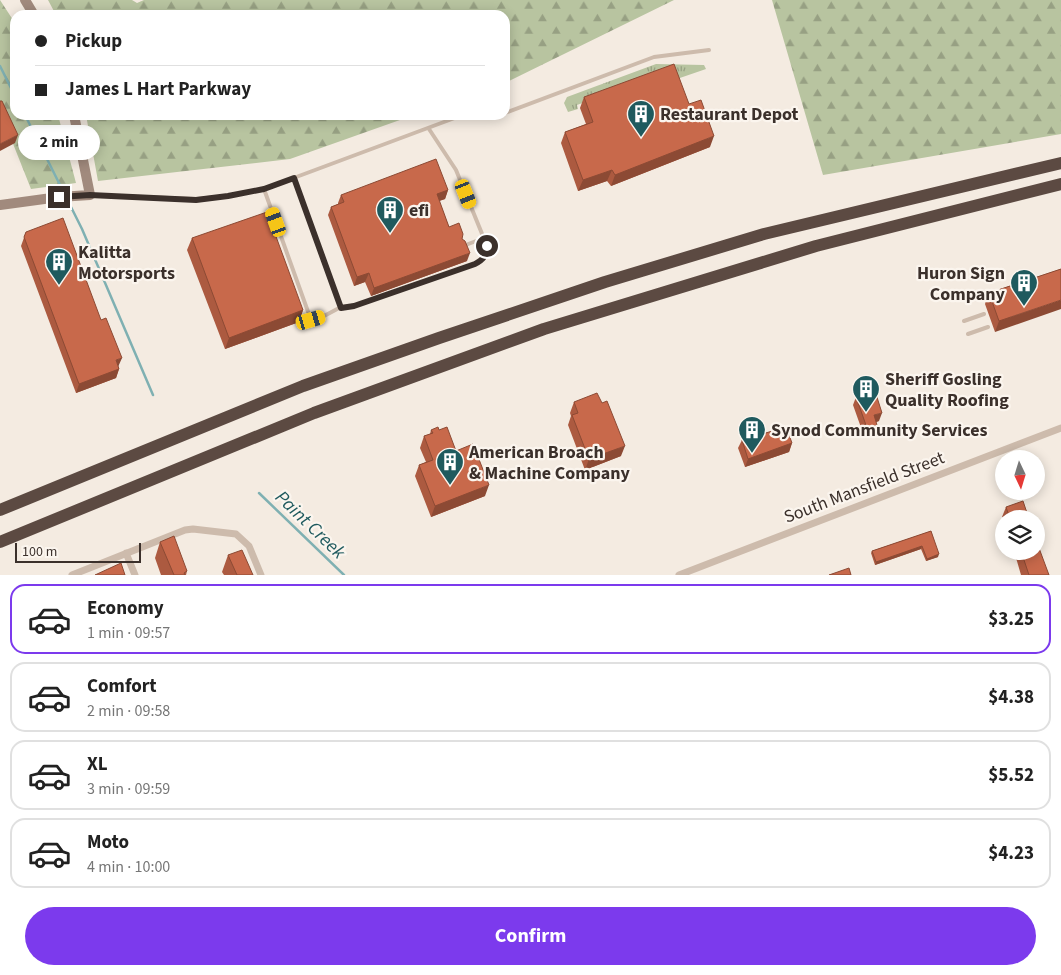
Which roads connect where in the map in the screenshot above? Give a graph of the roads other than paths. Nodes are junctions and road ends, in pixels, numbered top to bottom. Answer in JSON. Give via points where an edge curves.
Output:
{"nodes":[{"id":1,"x":709,"y":50,"type":"dead end"},
{"id":2,"x":510,"y":111,"type":"edge"},
{"id":3,"x":75,"y":120,"type":"edge"},
{"id":4,"x":450,"y":120,"type":"edge"},
{"id":5,"x":429,"y":129,"type":"junction"},
{"id":6,"x":1061,"y":163,"type":"edge"},
{"id":7,"x":294,"y":178,"type":"junction"},
{"id":8,"x":1061,"y":184,"type":"edge"},
{"id":9,"x":264,"y":189,"type":"junction"},
{"id":10,"x":90,"y":195,"type":"junction"},
{"id":11,"x":0,"y":205,"type":"edge"},
{"id":12,"x":484,"y":238,"type":"junction"},
{"id":13,"x":462,"y":246,"type":"edge"},
{"id":14,"x":341,"y":308,"type":"junction"},
{"id":15,"x":984,"y":314,"type":"dead end"},
{"id":16,"x":964,"y":321,"type":"dead end"},
{"id":17,"x":988,"y":327,"type":"dead end"},
{"id":18,"x":968,"y":334,"type":"dead end"},
{"id":19,"x":1061,"y":428,"type":"edge"},
{"id":20,"x":0,"y":510,"type":"edge"},
{"id":21,"x":0,"y":542,"type":"edge"},
{"id":22,"x":126,"y":553,"type":"junction"},
{"id":23,"x":72,"y":575,"type":"edge"},
{"id":24,"x":135,"y":575,"type":"edge"},
{"id":25,"x":261,"y":575,"type":"edge"},
{"id":26,"x":679,"y":575,"type":"edge"}],
"edges":[{"from":1,"to":2,"type":"lane","via":[[654,57]]},
{"from":3,"to":10,"type":"street"},
{"from":4,"to":5,"type":"lane"},
{"from":5,"to":7,"type":"lane"},
{"from":5,"to":12,"type":"lane","via":[[456,170]]},
{"from":6,"to":20,"type":"highway","via":[[764,234],[605,282],[303,386]]},
{"from":7,"to":9,"type":"lane"},
{"from":7,"to":14,"type":"lane"},
{"from":8,"to":21,"type":"highway","via":[[816,246],[544,329],[314,413]]},
{"from":9,"to":10,"type":"lane","via":[[196,200]]},
{"from":9,"to":14,"type":"lane","via":[[311,320]]},
{"from":10,"to":11,"type":"street"},
{"from":12,"to":13,"type":"lane"},
{"from":12,"to":14,"type":"lane","via":[[487,246],[483,260]]},
{"from":15,"to":16,"type":"lane"},
{"from":17,"to":18,"type":"lane"},
{"from":19,"to":26,"type":"street","name":"South Mansfield Street"},
{"from":22,"to":23,"type":"street"},
{"from":22,"to":24,"type":"street"},
{"from":22,"to":25,"type":"street","via":[[185,530],[236,534],[249,546]]}]}
